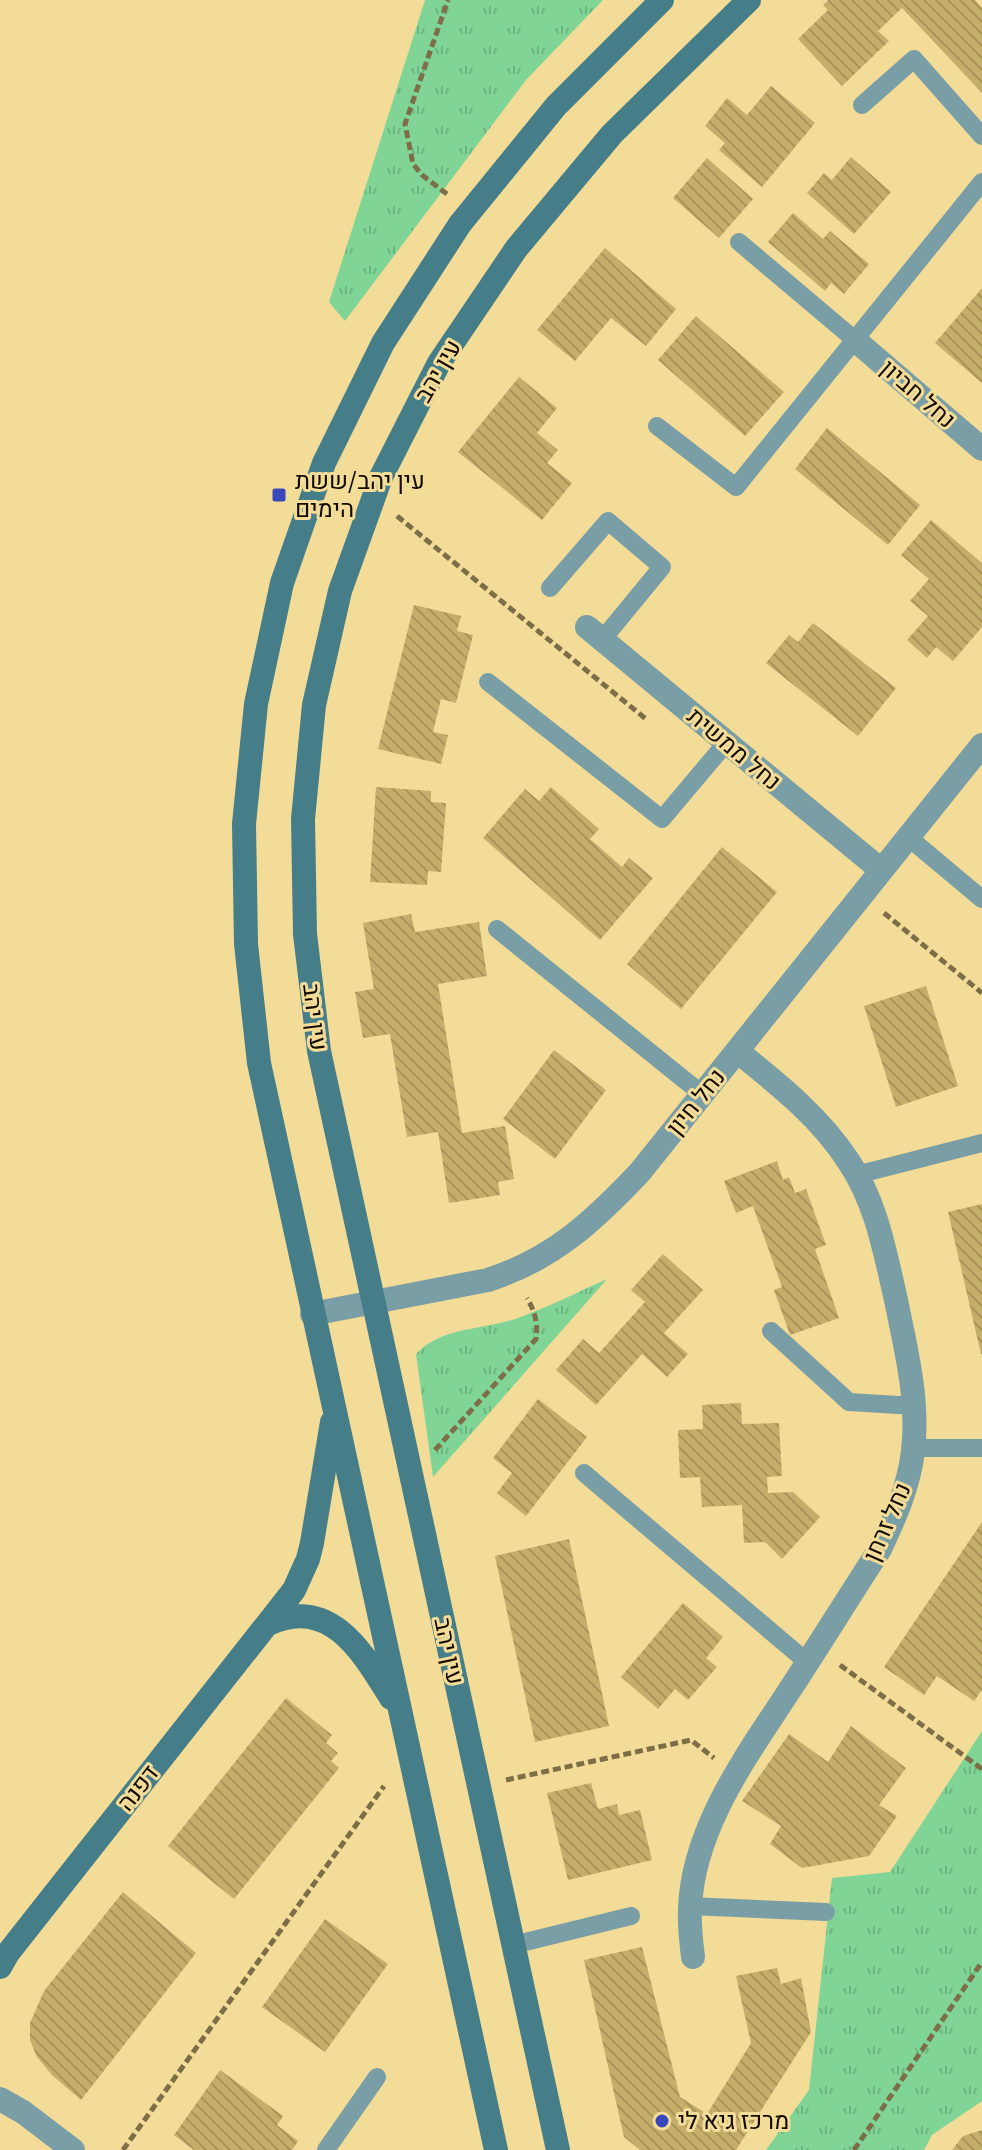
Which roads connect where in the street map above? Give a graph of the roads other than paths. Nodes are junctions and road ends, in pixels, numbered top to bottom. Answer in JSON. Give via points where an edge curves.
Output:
{"nodes":[{"id":1,"x":662,"y":0,"type":"edge"},
{"id":2,"x":749,"y":0,"type":"edge"},
{"id":3,"x":862,"y":105,"type":"dead end"},
{"id":4,"x":982,"y":136,"type":"edge"},
{"id":5,"x":982,"y":182,"type":"edge"},
{"id":6,"x":739,"y":242,"type":"dead end"},
{"id":7,"x":855,"y":340,"type":"junction"},
{"id":8,"x":657,"y":426,"type":"dead end"},
{"id":9,"x":982,"y":449,"type":"edge"},
{"id":10,"x":550,"y":588,"type":"dead end"},
{"id":11,"x":594,"y":634,"type":"joint"},
{"id":12,"x":488,"y":682,"type":"dead end"},
{"id":13,"x":726,"y":743,"type":"junction"},
{"id":14,"x":982,"y":745,"type":"edge"},
{"id":15,"x":908,"y":837,"type":"junction"},
{"id":16,"x":881,"y":870,"type":"junction"},
{"id":17,"x":982,"y":899,"type":"edge"},
{"id":18,"x":497,"y":929,"type":"dead end"},
{"id":19,"x":737,"y":1051,"type":"junction"},
{"id":20,"x":702,"y":1094,"type":"junction"},
{"id":21,"x":982,"y":1143,"type":"edge"},
{"id":22,"x":856,"y":1175,"type":"junction"},
{"id":23,"x":372,"y":1303,"type":"junction"},
{"id":24,"x":312,"y":1314,"type":"junction"},
{"id":25,"x":771,"y":1331,"type":"dead end"},
{"id":26,"x":915,"y":1406,"type":"junction"},
{"id":27,"x":334,"y":1408,"type":"junction"},
{"id":28,"x":913,"y":1448,"type":"junction"},
{"id":29,"x":982,"y":1448,"type":"edge"},
{"id":30,"x":584,"y":1473,"type":"dead end"},
{"id":31,"x":268,"y":1624,"type":"junction"},
{"id":32,"x":812,"y":1655,"type":"junction"},
{"id":33,"x":400,"y":1711,"type":"junction"},
{"id":34,"x":690,"y":1906,"type":"junction"},
{"id":35,"x":826,"y":1912,"type":"dead end"},
{"id":36,"x":631,"y":1916,"type":"dead end"},
{"id":37,"x":513,"y":1945,"type":"junction"},
{"id":38,"x":693,"y":1957,"type":"dead end"},
{"id":39,"x":3,"y":1960,"type":"edge"},
{"id":40,"x":377,"y":2077,"type":"dead end"},
{"id":41,"x":0,"y":2088,"type":"edge"},
{"id":42,"x":0,"y":2099,"type":"edge"},
{"id":43,"x":23,"y":2112,"type":"junction"},
{"id":44,"x":73,"y":2150,"type":"edge"},
{"id":45,"x":326,"y":2150,"type":"edge"},
{"id":46,"x":496,"y":2150,"type":"edge"},
{"id":47,"x":558,"y":2150,"type":"edge"}],
"edges":[{"from":1,"to":24,"type":"street","via":[[556,106],[470,211],[383,343],[324,463],[282,583],[256,704],[244,824],[246,944],[259,1063]]},
{"from":2,"to":23,"type":"street","name":"עין יהב","via":[[612,134],[516,249],[439,363],[381,477],[340,591],[314,705],[303,819],[305,934],[319,1051]]},
{"from":3,"to":4,"type":"lane","via":[[914,59]]},
{"from":5,"to":7,"type":"lane"},
{"from":6,"to":7,"type":"lane"},
{"from":7,"to":8,"type":"lane","via":[[736,487]]},
{"from":7,"to":9,"type":"street","name":"נחל חביון"},
{"from":10,"to":11,"type":"lane","via":[[608,521],[662,567]]},
{"from":11,"to":13,"type":"street","name":"נחל ממשית"},
{"from":12,"to":13,"type":"lane","via":[[662,819]]},
{"from":13,"to":16,"type":"street","name":"נחל ממשית"},
{"from":14,"to":15,"type":"street","name":"נחל חיון"},
{"from":15,"to":16,"type":"street","name":"נחל חיון"},
{"from":15,"to":17,"type":"lane"},
{"from":16,"to":19,"type":"street","name":"נחל חיון"},
{"from":18,"to":20,"type":"lane"},
{"from":19,"to":20,"type":"street","name":"נחל חיון"},
{"from":19,"to":22,"type":"street","name":"נחל זרחן","via":[[808,1112]]},
{"from":20,"to":23,"type":"street","name":"נחל חיון","via":[[610,1204],[555,1249],[512,1272]]},
{"from":21,"to":22,"type":"lane"},
{"from":22,"to":26,"type":"street","name":"נחל זרחן","via":[[882,1238]]},
{"from":23,"to":24,"type":"street","name":"נחל חיון"},
{"from":23,"to":37,"type":"street","name":"עין יהב"},
{"from":24,"to":27,"type":"street"},
{"from":25,"to":26,"type":"lane","via":[[849,1402]]},
{"from":26,"to":28,"type":"street","name":"נחל זרחן"},
{"from":27,"to":31,"type":"street","name":"דפנה","via":[[308,1559],[294,1590]]},
{"from":27,"to":33,"type":"street"},
{"from":28,"to":29,"type":"lane"},
{"from":28,"to":32,"type":"street","name":"נחל זרחן","via":[[906,1485],[880,1549]]},
{"from":30,"to":32,"type":"lane"},
{"from":31,"to":33,"type":"street","via":[[301,1616],[344,1633]]},
{"from":31,"to":39,"type":"street","name":"דפנה"},
{"from":32,"to":34,"type":"street","name":"נחל זרחן","via":[[724,1795],[698,1859]]},
{"from":33,"to":46,"type":"street"},
{"from":34,"to":35,"type":"lane"},
{"from":34,"to":38,"type":"street","name":"נחל זרחן"},
{"from":36,"to":37,"type":"lane"},
{"from":37,"to":47,"type":"street","name":"עין יהב"},
{"from":40,"to":45,"type":"lane"},
{"from":41,"to":43,"type":"street"},
{"from":42,"to":43,"type":"street"},
{"from":43,"to":44,"type":"street"}]}
